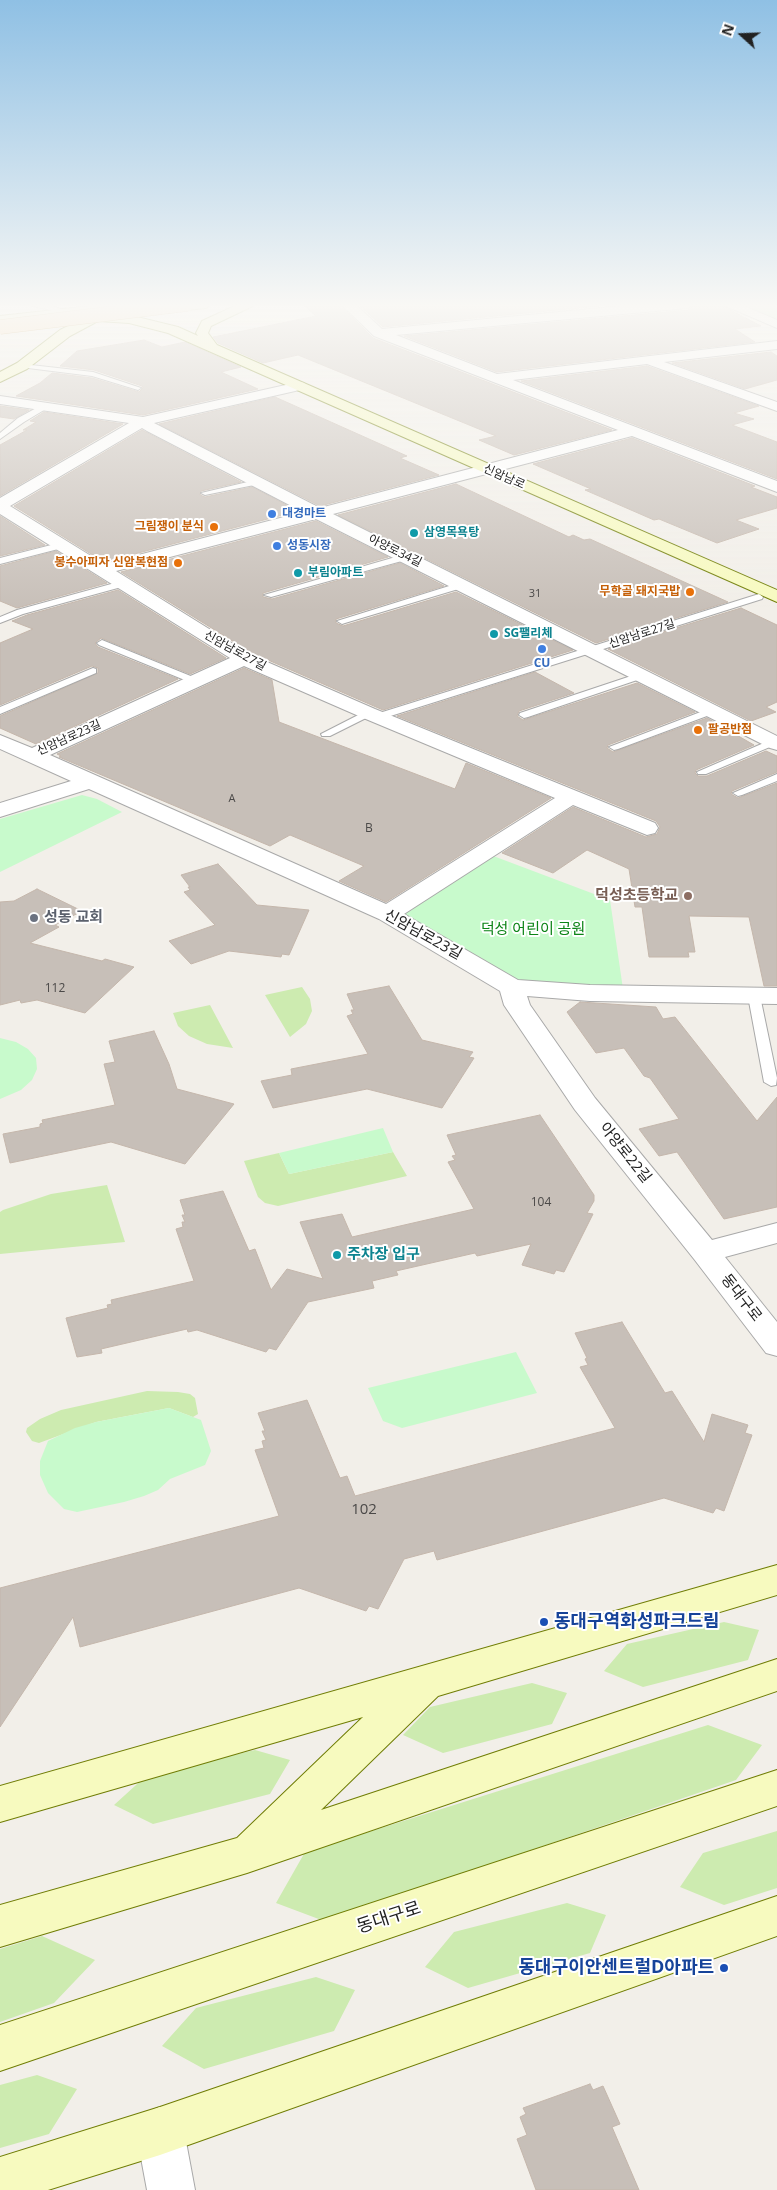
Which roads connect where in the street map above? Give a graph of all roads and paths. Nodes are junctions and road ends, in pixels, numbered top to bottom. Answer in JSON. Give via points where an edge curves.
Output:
{"nodes":[{"id":1,"x":40,"y":406,"type":"edge"},
{"id":2,"x":209,"y":406,"type":"edge"},
{"id":3,"x":344,"y":406,"type":"edge"},
{"id":4,"x":567,"y":406,"type":"edge"},
{"id":5,"x":45,"y":407,"type":"junction"},
{"id":6,"x":143,"y":421,"type":"junction"},
{"id":7,"x":633,"y":431,"type":"junction"},
{"id":8,"x":0,"y":437,"type":"edge"},
{"id":9,"x":488,"y":470,"type":"junction"},
{"id":10,"x":256,"y":482,"type":"junction"},
{"id":11,"x":777,"y":487,"type":"edge"},
{"id":12,"x":535,"y":491,"type":"junction"},
{"id":13,"x":205,"y":493,"type":"dead end"},
{"id":14,"x":0,"y":506,"type":"edge"},
{"id":15,"x":315,"y":512,"type":"junction"},
{"id":16,"x":63,"y":545,"type":"junction"},
{"id":17,"x":406,"y":557,"type":"junction"},
{"id":18,"x":0,"y":561,"type":"edge"},
{"id":19,"x":101,"y":570,"type":"junction"},
{"id":20,"x":122,"y":584,"type":"junction"},
{"id":21,"x":777,"y":584,"type":"edge"},
{"id":22,"x":462,"y":585,"type":"junction"},
{"id":23,"x":268,"y":595,"type":"dead end"},
{"id":24,"x":759,"y":597,"type":"junction"},
{"id":25,"x":777,"y":597,"type":"edge"},
{"id":26,"x":777,"y":605,"type":"edge"},
{"id":27,"x":0,"y":620,"type":"edge"},
{"id":28,"x":342,"y":621,"type":"dead end"},
{"id":29,"x":102,"y":643,"type":"dead end"},
{"id":30,"x":590,"y":650,"type":"junction"},
{"id":31,"x":244,"y":659,"type":"junction"},
{"id":32,"x":93,"y":671,"type":"dead end"},
{"id":33,"x":640,"y":676,"type":"junction"},
{"id":34,"x":196,"y":681,"type":"junction"},
{"id":35,"x":711,"y":711,"type":"junction"},
{"id":36,"x":0,"y":712,"type":"edge"},
{"id":37,"x":372,"y":715,"type":"junction"},
{"id":38,"x":524,"y":715,"type":"dead end"},
{"id":39,"x":326,"y":734,"type":"dead end"},
{"id":40,"x":0,"y":742,"type":"edge"},
{"id":41,"x":775,"y":743,"type":"edge"},
{"id":42,"x":614,"y":747,"type":"dead end"},
{"id":43,"x":32,"y":756,"type":"junction"},
{"id":44,"x":702,"y":772,"type":"dead end"},
{"id":45,"x":777,"y":777,"type":"edge"},
{"id":46,"x":89,"y":782,"type":"junction"},
{"id":47,"x":738,"y":793,"type":"dead end"},
{"id":48,"x":573,"y":796,"type":"junction"},
{"id":49,"x":0,"y":810,"type":"edge"},
{"id":50,"x":647,"y":828,"type":"dead end"},
{"id":51,"x":388,"y":914,"type":"junction"},
{"id":52,"x":512,"y":987,"type":"junction"},
{"id":53,"x":765,"y":996,"type":"edge"},
{"id":54,"x":772,"y":1082,"type":"dead end"},
{"id":55,"x":777,"y":1232,"type":"edge"},
{"id":56,"x":705,"y":1252,"type":"junction"},
{"id":57,"x":777,"y":1345,"type":"edge"},
{"id":58,"x":774,"y":1582,"type":"edge"},
{"id":59,"x":777,"y":1675,"type":"edge"},
{"id":60,"x":425,"y":1683,"type":"junction"},
{"id":61,"x":777,"y":1788,"type":"edge"},
{"id":62,"x":0,"y":1804,"type":"edge"},
{"id":63,"x":247,"y":1854,"type":"junction"},
{"id":64,"x":777,"y":1916,"type":"edge"},
{"id":65,"x":0,"y":1926,"type":"edge"},
{"id":66,"x":0,"y":2048,"type":"edge"},
{"id":67,"x":160,"y":2130,"type":"junction"},
{"id":68,"x":0,"y":2181,"type":"edge"},
{"id":69,"x":171,"y":2190,"type":"edge"}],
"edges":[{"from":1,"to":5,"type":"street","name":"아양로34길"},
{"from":2,"to":6,"type":"street"},
{"from":3,"to":9,"type":"main road","name":"신암남로"},
{"from":4,"to":7,"type":"street"},
{"from":5,"to":6,"type":"street","name":"아양로34길"},
{"from":5,"to":8,"type":"lane"},
{"from":6,"to":10,"type":"street","name":"아양로34길"},
{"from":6,"to":14,"type":"street"},
{"from":7,"to":9,"type":"street"},
{"from":7,"to":11,"type":"street"},
{"from":9,"to":12,"type":"main road","name":"신암남로"},
{"from":9,"to":15,"type":"street"},
{"from":10,"to":13,"type":"lane"},
{"from":10,"to":15,"type":"street","name":"아양로34길"},
{"from":12,"to":21,"type":"main road","via":[[586,499]]},
{"from":12,"to":24,"type":"main road","via":[[552,509]]},
{"from":12,"to":25,"type":"main road","name":"신암남로"},
{"from":14,"to":16,"type":"street","name":"신암남로27길"},
{"from":15,"to":17,"type":"street","name":"아양로34길"},
{"from":15,"to":19,"type":"street"},
{"from":16,"to":18,"type":"lane"},
{"from":16,"to":19,"type":"street","name":"신암남로27길"},
{"from":17,"to":22,"type":"street","name":"아양로34길"},
{"from":17,"to":23,"type":"lane"},
{"from":19,"to":20,"type":"street","name":"신암남로27길"},
{"from":20,"to":27,"type":"lane"},
{"from":20,"to":31,"type":"street","name":"신암남로27길"},
{"from":22,"to":28,"type":"lane"},
{"from":22,"to":30,"type":"street","name":"아양로34길"},
{"from":24,"to":26,"type":"main road"},
{"from":24,"to":30,"type":"lane","name":"신암남로27길"},
{"from":29,"to":34,"type":"lane"},
{"from":30,"to":33,"type":"street","name":"아양로34길"},
{"from":30,"to":37,"type":"lane","name":"신암남로27길"},
{"from":31,"to":34,"type":"street","name":"신암남로23길"},
{"from":31,"to":37,"type":"street","name":"신암남로27길"},
{"from":32,"to":36,"type":"lane"},
{"from":33,"to":35,"type":"street","name":"아양로34길"},
{"from":33,"to":38,"type":"lane"},
{"from":34,"to":43,"type":"street","name":"신암남로23길"},
{"from":35,"to":41,"type":"street","name":"아양로34길"},
{"from":35,"to":42,"type":"lane"},
{"from":37,"to":39,"type":"lane"},
{"from":37,"to":48,"type":"street"},
{"from":40,"to":43,"type":"street","name":"신암남로23길"},
{"from":41,"to":44,"type":"lane"},
{"from":43,"to":46,"type":"street","name":"신암남로23길"},
{"from":45,"to":47,"type":"lane"},
{"from":46,"to":49,"type":"street"},
{"from":46,"to":51,"type":"street","name":"신암남로23길"},
{"from":48,"to":50,"type":"street"},
{"from":48,"to":51,"type":"street"},
{"from":51,"to":52,"type":"street","name":"신암남로23길"},
{"from":52,"to":53,"type":"street","name":"신암남로23길","via":[[590,993]]},
{"from":52,"to":56,"type":"street","name":"아양로22길","via":[[517,1005],[585,1104]]},
{"from":53,"to":54,"type":"lane"},
{"from":55,"to":56,"type":"street"},
{"from":56,"to":57,"type":"street","name":"동대구로"},
{"from":58,"to":60,"type":"main road"},
{"from":59,"to":63,"type":"main road"},
{"from":60,"to":62,"type":"main road"},
{"from":60,"to":63,"type":"main road"},
{"from":61,"to":66,"type":"main road","name":"동대구로"},
{"from":63,"to":65,"type":"main road"},
{"from":64,"to":67,"type":"main road"},
{"from":67,"to":68,"type":"main road"},
{"from":67,"to":69,"type":"street"}]}
